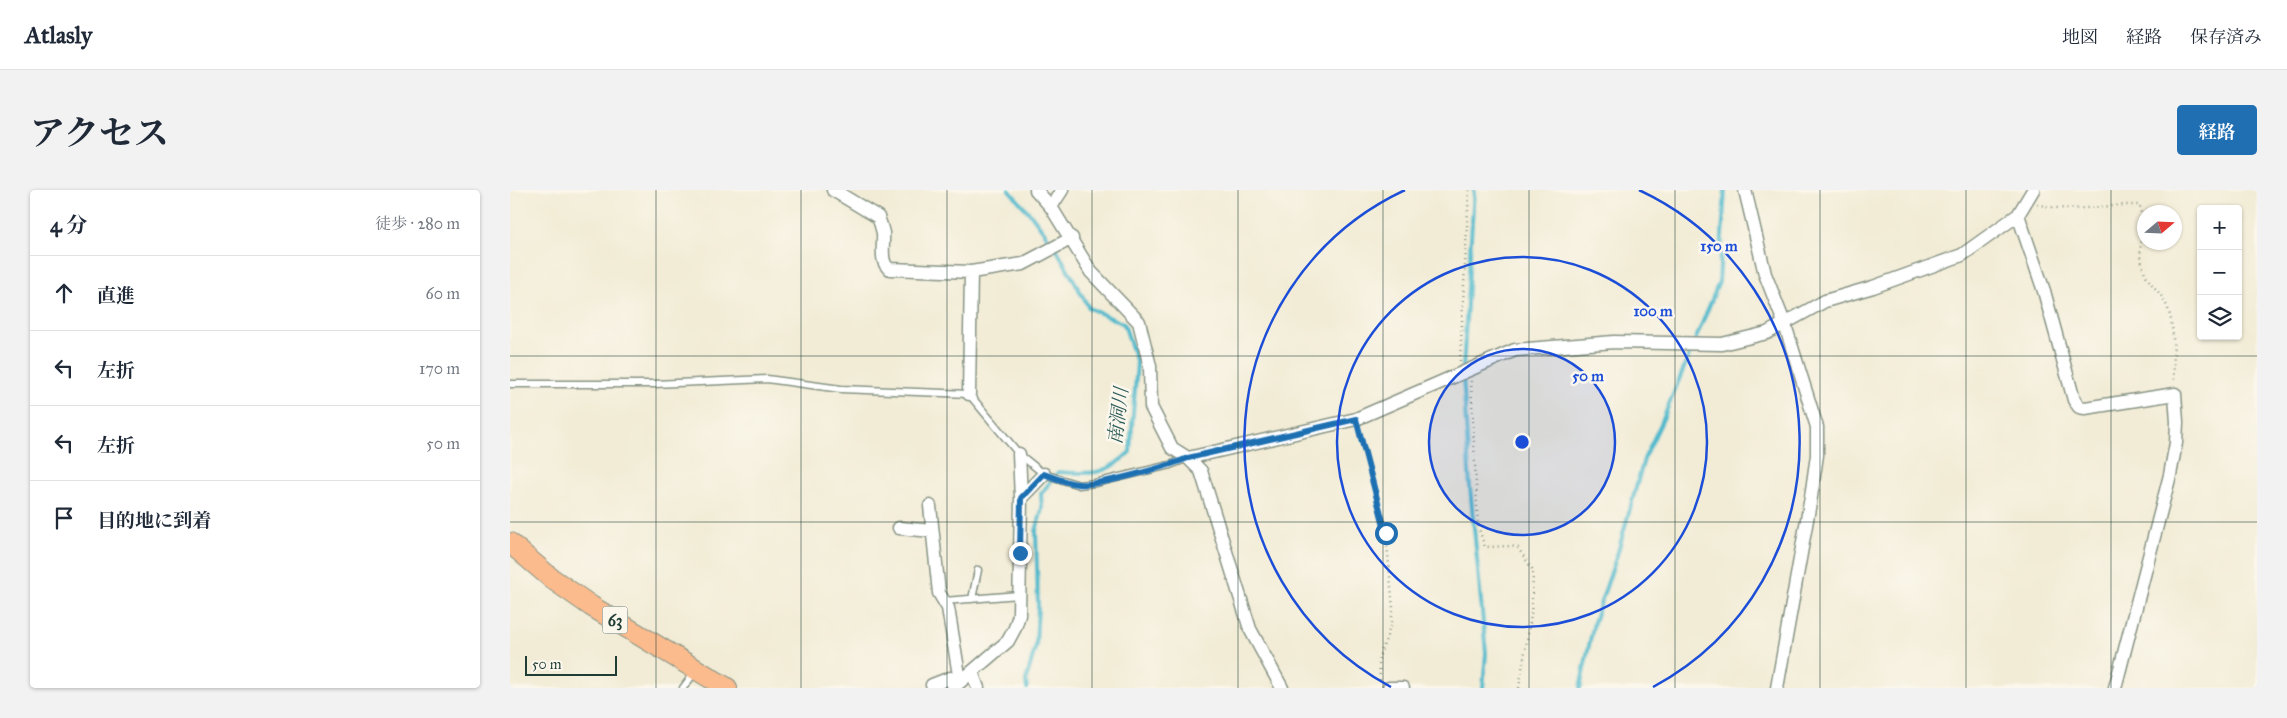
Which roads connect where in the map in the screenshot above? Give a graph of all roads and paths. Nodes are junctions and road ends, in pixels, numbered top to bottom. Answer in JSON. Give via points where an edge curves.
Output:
{"nodes":[{"id":1,"x":833,"y":190,"type":"edge"},
{"id":2,"x":1036,"y":190,"type":"edge"},
{"id":3,"x":1062,"y":190,"type":"edge"},
{"id":4,"x":1469,"y":190,"type":"edge"},
{"id":5,"x":1745,"y":190,"type":"edge"},
{"id":6,"x":2033,"y":190,"type":"edge"},
{"id":7,"x":2026,"y":201,"type":"junction"},
{"id":8,"x":1051,"y":207,"type":"junction"},
{"id":9,"x":2018,"y":215,"type":"junction"},
{"id":10,"x":1072,"y":238,"type":"junction"},
{"id":11,"x":971,"y":272,"type":"junction"},
{"id":12,"x":1786,"y":325,"type":"junction"},
{"id":13,"x":1465,"y":372,"type":"junction"},
{"id":14,"x":510,"y":384,"type":"edge"},
{"id":15,"x":969,"y":394,"type":"junction"},
{"id":16,"x":2175,"y":394,"type":"junction"},
{"id":17,"x":1356,"y":419,"type":"junction"},
{"id":18,"x":1019,"y":454,"type":"junction"},
{"id":19,"x":1188,"y":458,"type":"junction"},
{"id":20,"x":1044,"y":474,"type":"junction"},
{"id":21,"x":1021,"y":498,"type":"junction"},
{"id":22,"x":930,"y":506,"type":"dead end"},
{"id":23,"x":899,"y":528,"type":"dead end"},
{"id":24,"x":932,"y":530,"type":"junction"},
{"id":25,"x":510,"y":543,"type":"edge"},
{"id":26,"x":978,"y":570,"type":"dead end"},
{"id":27,"x":1020,"y":595,"type":"junction"},
{"id":28,"x":972,"y":599,"type":"junction"},
{"id":29,"x":944,"y":601,"type":"junction"},
{"id":30,"x":696,"y":671,"type":"junction"},
{"id":31,"x":972,"y":672,"type":"junction"},
{"id":32,"x":956,"y":684,"type":"edge"},
{"id":33,"x":932,"y":685,"type":"dead end"},
{"id":34,"x":683,"y":688,"type":"edge"},
{"id":35,"x":727,"y":688,"type":"edge"},
{"id":36,"x":978,"y":688,"type":"edge"},
{"id":37,"x":1282,"y":688,"type":"edge"},
{"id":38,"x":1381,"y":688,"type":"edge"},
{"id":39,"x":1389,"y":688,"type":"edge"},
{"id":40,"x":1403,"y":688,"type":"edge"},
{"id":41,"x":1519,"y":688,"type":"edge"},
{"id":42,"x":1777,"y":688,"type":"edge"},
{"id":43,"x":2115,"y":688,"type":"edge"}],
"edges":[{"from":1,"to":11,"type":"street","via":[[878,217],[886,267]]},
{"from":2,"to":8,"type":"street"},
{"from":3,"to":8,"type":"street"},
{"from":4,"to":13,"type":"path"},
{"from":5,"to":12,"type":"street","via":[[1765,274]]},
{"from":6,"to":7,"type":"street"},
{"from":7,"to":9,"type":"street"},
{"from":7,"to":16,"type":"path","via":[[2053,209],[2140,205],[2142,265],[2171,318]]},
{"from":8,"to":10,"type":"street"},
{"from":9,"to":12,"type":"street","via":[[1962,255],[1826,301]]},
{"from":9,"to":16,"type":"street","via":[[2044,291],[2074,400],[2079,407]]},
{"from":10,"to":11,"type":"street","via":[[1023,264]]},
{"from":10,"to":19,"type":"street","via":[[1091,272],[1139,322],[1150,366],[1151,407],[1172,448]]},
{"from":11,"to":15,"type":"street"},
{"from":12,"to":13,"type":"street","via":[[1722,344],[1614,342],[1515,350]]},
{"from":12,"to":42,"type":"street","via":[[1817,426],[1818,441]]},
{"from":13,"to":17,"type":"street"},
{"from":13,"to":41,"type":"path","via":[[1482,542],[1485,547],[1518,548],[1528,560],[1533,576],[1531,615]]},
{"from":14,"to":15,"type":"lane","via":[[654,384],[767,379],[841,389]]},
{"from":15,"to":18,"type":"lane"},
{"from":16,"to":43,"type":"street","via":[[2176,443],[2170,475]]},
{"from":17,"to":19,"type":"street"},
{"from":17,"to":38,"type":"path","via":[[1386,533],[1393,608],[1391,625],[1379,658]]},
{"from":18,"to":20,"type":"lane"},
{"from":18,"to":21,"type":"street"},
{"from":19,"to":20,"type":"lane","via":[[1079,485]]},
{"from":19,"to":37,"type":"street","via":[[1201,471],[1250,628]]},
{"from":20,"to":21,"type":"street"},
{"from":21,"to":27,"type":"street"},
{"from":22,"to":24,"type":"street"},
{"from":23,"to":24,"type":"street"},
{"from":24,"to":29,"type":"street","via":[[939,593]]},
{"from":25,"to":30,"type":"main road","number":"63","via":[[552,578]]},
{"from":26,"to":28,"type":"lane"},
{"from":27,"to":28,"type":"lane"},
{"from":27,"to":31,"type":"street","via":[[1019,615],[1008,641]]},
{"from":28,"to":29,"type":"lane"},
{"from":29,"to":32,"type":"street","via":[[948,608]]},
{"from":30,"to":34,"type":"lane"},
{"from":30,"to":35,"type":"main road","number":"63"},
{"from":31,"to":32,"type":"street"},
{"from":31,"to":36,"type":"street"},
{"from":32,"to":33,"type":"street","via":[[950,678]]},
{"from":39,"to":40,"type":"street"}]}
